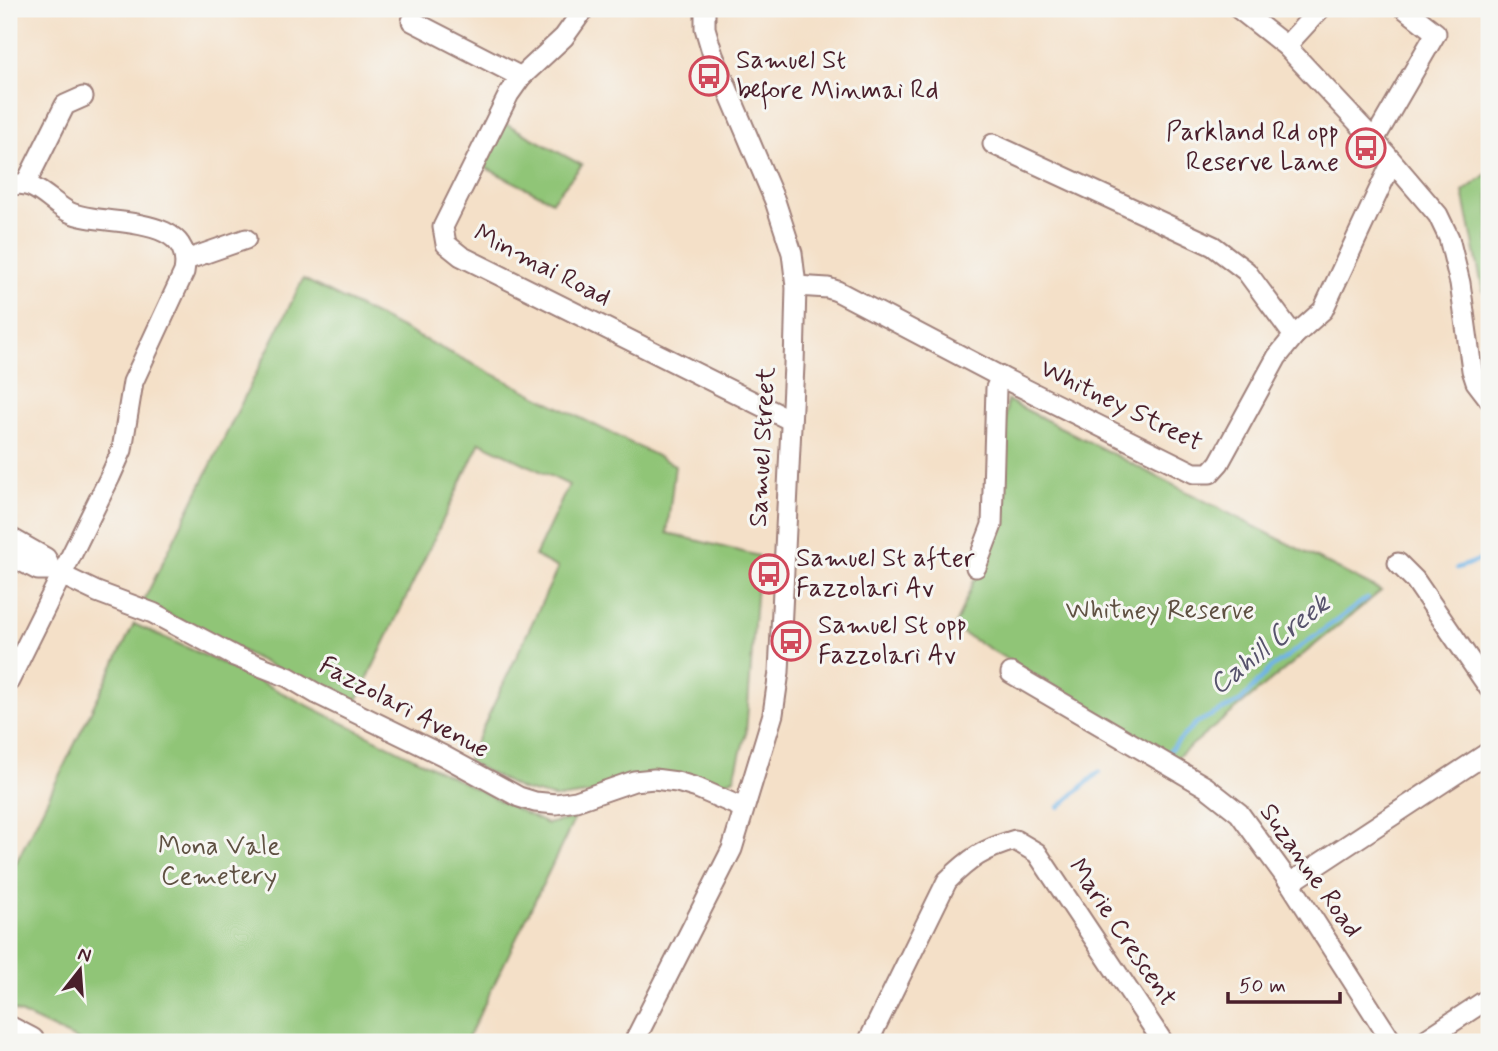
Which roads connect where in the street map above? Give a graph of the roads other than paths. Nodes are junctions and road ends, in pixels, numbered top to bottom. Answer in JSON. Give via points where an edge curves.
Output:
{"nodes":[{"id":1,"x":584,"y":9,"type":"edge"},
{"id":2,"x":705,"y":9,"type":"edge"},
{"id":3,"x":1239,"y":9,"type":"edge"},
{"id":4,"x":1320,"y":9,"type":"edge"},
{"id":5,"x":1405,"y":9,"type":"edge"},
{"id":6,"x":412,"y":21,"type":"dead end"},
{"id":7,"x":1286,"y":47,"type":"junction"},
{"id":8,"x":521,"y":77,"type":"junction"},
{"id":9,"x":83,"y":97,"type":"dead end"},
{"id":10,"x":1374,"y":140,"type":"junction"},
{"id":11,"x":993,"y":144,"type":"dead end"},
{"id":12,"x":1392,"y":162,"type":"junction"},
{"id":13,"x":17,"y":185,"type":"edge"},
{"id":14,"x":246,"y":239,"type":"dead end"},
{"id":15,"x":186,"y":260,"type":"junction"},
{"id":16,"x":796,"y":286,"type":"junction"},
{"id":17,"x":1294,"y":336,"type":"junction"},
{"id":18,"x":1001,"y":377,"type":"junction"},
{"id":19,"x":1489,"y":399,"type":"edge"},
{"id":20,"x":790,"y":421,"type":"junction"},
{"id":21,"x":9,"y":537,"type":"edge"},
{"id":22,"x":9,"y":555,"type":"edge"},
{"id":23,"x":1398,"y":564,"type":"dead end"},
{"id":24,"x":976,"y":567,"type":"dead end"},
{"id":25,"x":56,"y":572,"type":"junction"},
{"id":26,"x":1011,"y":673,"type":"dead end"},
{"id":27,"x":9,"y":681,"type":"edge"},
{"id":28,"x":1489,"y":688,"type":"edge"},
{"id":29,"x":1489,"y":752,"type":"edge"},
{"id":30,"x":743,"y":808,"type":"junction"},
{"id":31,"x":1290,"y":883,"type":"junction"},
{"id":32,"x":1489,"y":998,"type":"edge"},
{"id":33,"x":9,"y":1031,"type":"edge"},
{"id":34,"x":871,"y":1038,"type":"edge"},
{"id":35,"x":30,"y":1042,"type":"edge"},
{"id":36,"x":634,"y":1042,"type":"edge"},
{"id":37,"x":891,"y":1042,"type":"edge"},
{"id":38,"x":1163,"y":1042,"type":"edge"},
{"id":39,"x":1392,"y":1042,"type":"edge"},
{"id":40,"x":1422,"y":1042,"type":"edge"}],
"edges":[{"from":1,"to":8,"type":"street","name":"Minmai Road","via":[[564,37]]},
{"from":2,"to":16,"type":"street","name":"Samuel Street","via":[[713,55],[786,229]]},
{"from":3,"to":7,"type":"street"},
{"from":4,"to":7,"type":"street"},
{"from":5,"to":10,"type":"street","via":[[1436,33]]},
{"from":6,"to":8,"type":"street"},
{"from":7,"to":10,"type":"street"},
{"from":8,"to":20,"type":"street","name":"Minmai Road","via":[[443,227],[446,244],[461,256]]},
{"from":9,"to":13,"type":"street","via":[[65,104]]},
{"from":10,"to":12,"type":"street"},
{"from":11,"to":17,"type":"street","via":[[1213,246],[1246,271]]},
{"from":12,"to":17,"type":"street","name":"Whitney Street","via":[[1323,310]]},
{"from":12,"to":19,"type":"street","via":[[1428,201],[1448,238],[1462,292],[1472,370]]},
{"from":13,"to":15,"type":"street","via":[[72,214],[146,226],[170,235]]},
{"from":14,"to":15,"type":"street"},
{"from":15,"to":25,"type":"street","via":[[133,382],[122,450]]},
{"from":16,"to":18,"type":"street","name":"Whitney Street","via":[[837,291]]},
{"from":16,"to":20,"type":"street","name":"Samuel Street"},
{"from":17,"to":18,"type":"street","name":"Whitney Street","via":[[1277,357],[1210,473],[1194,473]]},
{"from":18,"to":24,"type":"street","via":[[996,388],[992,525]]},
{"from":20,"to":30,"type":"street","name":"Samuel Street","via":[[777,693]]},
{"from":21,"to":25,"type":"street","name":"Fazzolari Avenue","via":[[46,558]]},
{"from":22,"to":25,"type":"street","name":"Fazzolari Avenue"},
{"from":23,"to":28,"type":"street","via":[[1415,580]]},
{"from":25,"to":27,"type":"street"},
{"from":25,"to":30,"type":"street","name":"Fazzolari Avenue","via":[[288,677],[519,797],[556,804],[654,779],[697,788]]},
{"from":26,"to":31,"type":"street","name":"Suzanne Road","via":[[1206,787],[1239,813]]},
{"from":29,"to":31,"type":"street"},
{"from":30,"to":36,"type":"street","name":"Samuel Street","via":[[726,864]]},
{"from":31,"to":39,"type":"street","name":"Suzanne Road"},
{"from":32,"to":40,"type":"street"},
{"from":33,"to":35,"type":"highway"},
{"from":34,"to":37,"type":"street"},
{"from":34,"to":38,"type":"street","name":"Marie Crescent","via":[[947,881],[967,860],[989,847],[1015,840],[1037,853]]}]}
